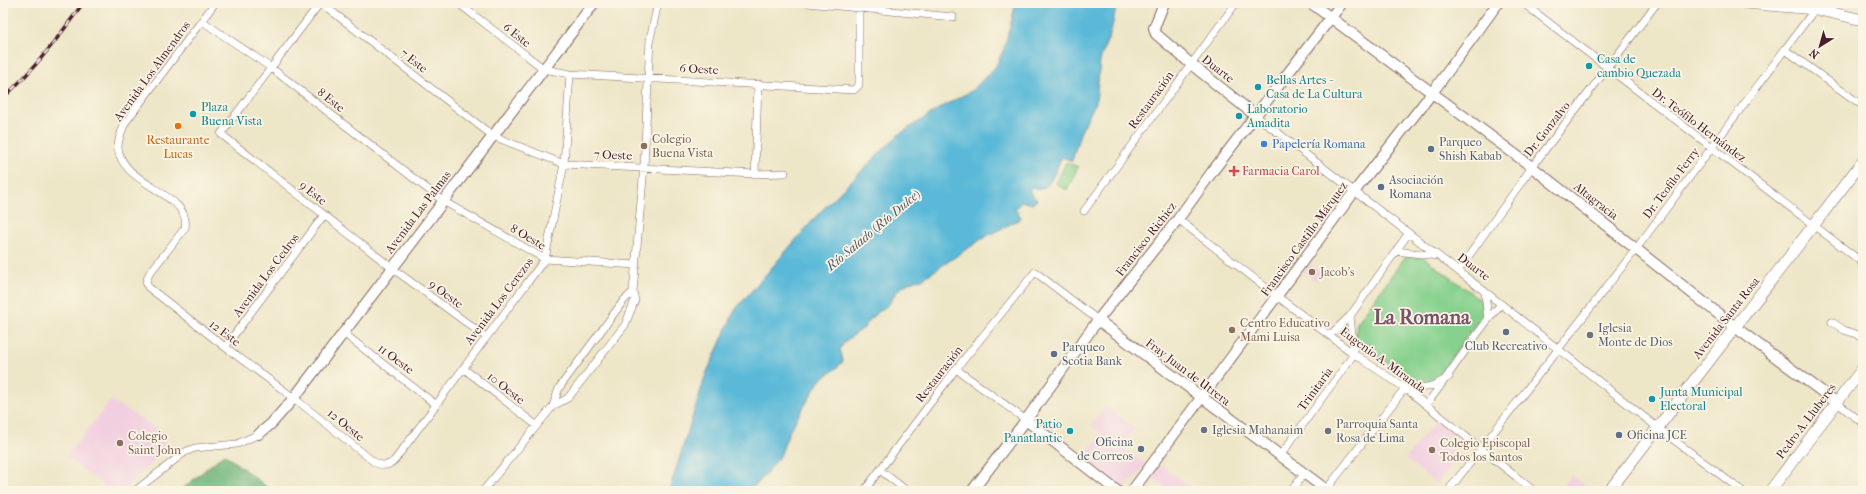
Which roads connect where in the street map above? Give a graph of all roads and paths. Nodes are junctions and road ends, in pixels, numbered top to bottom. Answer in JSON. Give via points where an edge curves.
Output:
{"nodes":[{"id":1,"x":215,"y":3,"type":"edge"},
{"id":2,"x":320,"y":3,"type":"edge"},
{"id":3,"x":458,"y":3,"type":"edge"},
{"id":4,"x":594,"y":3,"type":"edge"},
{"id":5,"x":658,"y":3,"type":"edge"},
{"id":6,"x":807,"y":3,"type":"edge"},
{"id":7,"x":1164,"y":3,"type":"edge"},
{"id":8,"x":1236,"y":3,"type":"edge"},
{"id":9,"x":1311,"y":3,"type":"edge"},
{"id":10,"x":1342,"y":3,"type":"edge"},
{"id":11,"x":1498,"y":3,"type":"edge"},
{"id":12,"x":1523,"y":3,"type":"edge"},
{"id":13,"x":1657,"y":3,"type":"edge"},
{"id":14,"x":1745,"y":3,"type":"edge"},
{"id":15,"x":859,"y":5,"type":"edge"},
{"id":16,"x":1814,"y":6,"type":"edge"},
{"id":17,"x":953,"y":17,"type":"dead end"},
{"id":18,"x":1331,"y":18,"type":"junction"},
{"id":19,"x":1863,"y":20,"type":"edge"},
{"id":20,"x":202,"y":21,"type":"junction"},
{"id":21,"x":1784,"y":49,"type":"junction"},
{"id":22,"x":1191,"y":64,"type":"junction"},
{"id":23,"x":270,"y":67,"type":"junction"},
{"id":24,"x":544,"y":69,"type":"junction"},
{"id":25,"x":1608,"y":69,"type":"junction"},
{"id":26,"x":570,"y":74,"type":"junction"},
{"id":27,"x":648,"y":77,"type":"junction"},
{"id":28,"x":758,"y":84,"type":"junction"},
{"id":29,"x":1432,"y":93,"type":"junction"},
{"id":30,"x":1863,"y":106,"type":"edge"},
{"id":31,"x":1256,"y":116,"type":"junction"},
{"id":32,"x":493,"y":136,"type":"junction"},
{"id":33,"x":1711,"y":148,"type":"junction"},
{"id":34,"x":1863,"y":162,"type":"edge"},
{"id":35,"x":564,"y":164,"type":"junction"},
{"id":36,"x":644,"y":167,"type":"junction"},
{"id":37,"x":1532,"y":167,"type":"junction"},
{"id":38,"x":785,"y":173,"type":"dead end"},
{"id":39,"x":755,"y":174,"type":"junction"},
{"id":40,"x":1354,"y":192,"type":"junction"},
{"id":41,"x":443,"y":201,"type":"junction"},
{"id":42,"x":1084,"y":211,"type":"dead end"},
{"id":43,"x":324,"y":215,"type":"junction"},
{"id":44,"x":1178,"y":219,"type":"junction"},
{"id":45,"x":1814,"y":225,"type":"junction"},
{"id":46,"x":1408,"y":234,"type":"junction"},
{"id":47,"x":1636,"y":249,"type":"junction"},
{"id":48,"x":1396,"y":251,"type":"junction"},
{"id":49,"x":1438,"y":256,"type":"junction"},
{"id":50,"x":545,"y":259,"type":"junction"},
{"id":51,"x":1863,"y":263,"type":"edge"},
{"id":52,"x":636,"y":265,"type":"junction"},
{"id":53,"x":392,"y":268,"type":"junction"},
{"id":54,"x":1458,"y":271,"type":"junction"},
{"id":55,"x":1035,"y":272,"type":"joint"},
{"id":56,"x":146,"y":282,"type":"joint"},
{"id":57,"x":633,"y":292,"type":"junction"},
{"id":58,"x":1486,"y":293,"type":"junction"},
{"id":59,"x":1278,"y":297,"type":"junction"},
{"id":60,"x":1501,"y":304,"type":"junction"},
{"id":61,"x":1350,"y":316,"type":"junction"},
{"id":62,"x":1488,"y":319,"type":"junction"},
{"id":63,"x":1098,"y":320,"type":"junction"},
{"id":64,"x":1832,"y":322,"type":"dead end"},
{"id":65,"x":1735,"y":327,"type":"junction"},
{"id":66,"x":342,"y":332,"type":"junction"},
{"id":67,"x":1330,"y":335,"type":"junction"},
{"id":68,"x":486,"y":337,"type":"junction"},
{"id":69,"x":1863,"y":339,"type":"edge"},
{"id":70,"x":225,"y":347,"type":"junction"},
{"id":71,"x":1557,"y":349,"type":"junction"},
{"id":72,"x":1354,"y":354,"type":"junction"},
{"id":73,"x":463,"y":368,"type":"junction"},
{"id":74,"x":1863,"y":368,"type":"edge"},
{"id":75,"x":956,"y":369,"type":"junction"},
{"id":76,"x":1449,"y":377,"type":"junction"},
{"id":77,"x":1405,"y":388,"type":"junction"},
{"id":78,"x":294,"y":398,"type":"junction"},
{"id":79,"x":1201,"y":398,"type":"junction"},
{"id":80,"x":1836,"y":402,"type":"junction"},
{"id":81,"x":435,"y":404,"type":"junction"},
{"id":82,"x":1426,"y":405,"type":"junction"},
{"id":83,"x":553,"y":406,"type":"junction"},
{"id":84,"x":1026,"y":420,"type":"junction"},
{"id":85,"x":1863,"y":423,"type":"edge"},
{"id":86,"x":536,"y":425,"type":"junction"},
{"id":87,"x":1658,"y":428,"type":"junction"},
{"id":88,"x":259,"y":434,"type":"joint"},
{"id":89,"x":1480,"y":449,"type":"junction"},
{"id":90,"x":1280,"y":456,"type":"junction"},
{"id":91,"x":385,"y":466,"type":"joint"},
{"id":92,"x":880,"y":470,"type":"junction"},
{"id":93,"x":1304,"y":474,"type":"junction"},
{"id":94,"x":135,"y":491,"type":"edge"},
{"id":95,"x":483,"y":491,"type":"edge"},
{"id":96,"x":864,"y":491,"type":"edge"},
{"id":97,"x":907,"y":491,"type":"edge"},
{"id":98,"x":972,"y":491,"type":"edge"},
{"id":99,"x":1117,"y":491,"type":"edge"},
{"id":100,"x":1132,"y":491,"type":"edge"},
{"id":101,"x":1291,"y":491,"type":"edge"},
{"id":102,"x":1327,"y":491,"type":"edge"},
{"id":103,"x":1448,"y":491,"type":"edge"},
{"id":104,"x":1534,"y":491,"type":"edge"},
{"id":105,"x":1609,"y":491,"type":"edge"},
{"id":106,"x":1742,"y":491,"type":"edge"},
{"id":107,"x":1770,"y":491,"type":"edge"}],
"edges":[{"from":1,"to":20,"type":"street","name":"Avenida Los Almendros"},
{"from":2,"to":23,"type":"street"},
{"from":2,"to":32,"type":"street","name":"7 Este"},
{"from":3,"to":24,"type":"street","name":"6 Este"},
{"from":4,"to":24,"type":"main road","name":"Avenida Las Palmas"},
{"from":5,"to":27,"type":"street","via":[[650,39]]},
{"from":6,"to":15,"type":"street"},
{"from":7,"to":22,"type":"main road","name":"Duarte","via":[[1154,32]]},
{"from":8,"to":22,"type":"street","name":"Restauración"},
{"from":9,"to":18,"type":"main road","name":"Altagracia"},
{"from":10,"to":18,"type":"main road","name":"Francisco Richiez"},
{"from":11,"to":29,"type":"main road","name":"Francisco Castillo Márquez"},
{"from":12,"to":25,"type":"street","name":"Dr. Teófilo Hernández"},
{"from":13,"to":25,"type":"street","name":"Dr. Gonzalvo"},
{"from":14,"to":16,"type":"main road"},
{"from":15,"to":17,"type":"street"},
{"from":15,"to":28,"type":"street","name":"6 Oeste","via":[[859,85],[854,90]]},
{"from":16,"to":19,"type":"main road"},
{"from":16,"to":21,"type":"street","name":"Dr. Teofilo Ferry"},
{"from":18,"to":29,"type":"main road","name":"Altagracia"},
{"from":18,"to":31,"type":"main road","name":"Francisco Richiez"},
{"from":20,"to":23,"type":"street","name":"8 Este"},
{"from":20,"to":56,"type":"street","name":"Avenida Los Almendros","via":[[125,123],[120,135],[118,147],[124,163],[133,174],[175,203],[184,212],[186,220],[185,228],[149,274]]},
{"from":21,"to":30,"type":"street"},
{"from":21,"to":33,"type":"street","name":"Dr. Teofilo Ferry"},
{"from":22,"to":31,"type":"main road","name":"Duarte"},
{"from":22,"to":42,"type":"street","name":"Restauración"},
{"from":23,"to":41,"type":"street","name":"8 Este"},
{"from":23,"to":43,"type":"street","name":"9 Este","via":[[221,134]]},
{"from":24,"to":26,"type":"street","name":"6 Oeste"},
{"from":24,"to":32,"type":"main road","name":"Avenida Las Palmas"},
{"from":25,"to":33,"type":"street","name":"Dr. Teófilo Hernández"},
{"from":25,"to":37,"type":"street","name":"Dr. Gonzalvo"},
{"from":26,"to":27,"type":"street","name":"6 Oeste"},
{"from":26,"to":35,"type":"street","name":"Avenida Los Cerezos"},
{"from":27,"to":28,"type":"street","name":"6 Oeste"},
{"from":27,"to":36,"type":"street"},
{"from":28,"to":39,"type":"street"},
{"from":29,"to":37,"type":"main road","name":"Altagracia"},
{"from":29,"to":40,"type":"main road","name":"Francisco Castillo Márquez"},
{"from":31,"to":40,"type":"street","name":"Duarte"},
{"from":31,"to":44,"type":"main road","name":"Francisco Richiez"},
{"from":32,"to":35,"type":"street","name":"7 Oeste"},
{"from":32,"to":41,"type":"main road","name":"Avenida Las Palmas"},
{"from":33,"to":45,"type":"street","name":"Dr. Teófilo Hernández"},
{"from":33,"to":47,"type":"street","name":"Dr. Teofilo Ferry"},
{"from":34,"to":45,"type":"main road","name":"Avenida Santa Rosa"},
{"from":35,"to":36,"type":"street","name":"7 Oeste"},
{"from":35,"to":50,"type":"street","name":"Avenida Los Cerezos"},
{"from":36,"to":39,"type":"street","name":"7 Oeste"},
{"from":36,"to":52,"type":"street"},
{"from":37,"to":47,"type":"main road","name":"Altagracia"},
{"from":37,"to":54,"type":"street","name":"Dr. Gonzalvo"},
{"from":38,"to":39,"type":"street","name":"7 Oeste"},
{"from":40,"to":46,"type":"street","name":"Duarte"},
{"from":40,"to":59,"type":"main road","name":"Francisco Castillo Márquez"},
{"from":41,"to":50,"type":"street","name":"8 Oeste"},
{"from":41,"to":53,"type":"main road","name":"Avenida Las Palmas"},
{"from":43,"to":53,"type":"street","name":"9 Este"},
{"from":43,"to":70,"type":"street","name":"Avenida Los Cedros"},
{"from":44,"to":59,"type":"street","name":"Eugenio A. Miranda"},
{"from":44,"to":63,"type":"main road","name":"Francisco Richiez"},
{"from":45,"to":51,"type":"street","name":"Dr. Teófilo Hernández"},
{"from":45,"to":65,"type":"main road","name":"Avenida Santa Rosa"},
{"from":46,"to":48,"type":"street"},
{"from":46,"to":49,"type":"street","name":"Duarte"},
{"from":47,"to":65,"type":"main road","name":"Altagracia"},
{"from":47,"to":71,"type":"street","name":"Dr. Teofilo Ferry"},
{"from":48,"to":49,"type":"street"},
{"from":48,"to":61,"type":"street"},
{"from":49,"to":54,"type":"street","name":"Duarte"},
{"from":50,"to":52,"type":"street","name":"8 Oeste"},
{"from":50,"to":68,"type":"street","name":"Avenida Los Cerezos"},
{"from":52,"to":57,"type":"street"},
{"from":53,"to":66,"type":"main road","name":"Avenida Las Palmas"},
{"from":53,"to":68,"type":"street","name":"9 Oeste"},
{"from":54,"to":58,"type":"street","name":"Duarte"},
{"from":55,"to":63,"type":"street","name":"Fray Juan de Utrera"},
{"from":55,"to":75,"type":"street","name":"Restauración"},
{"from":56,"to":70,"type":"street","name":"12 Este","via":[[152,291]]},
{"from":57,"to":83,"type":"street","via":[[624,300],[559,388]]},
{"from":57,"to":83,"type":"street","via":[[635,300],[625,324],[568,398]]},
{"from":58,"to":60,"type":"street","name":"Duarte"},
{"from":58,"to":62,"type":"street"},
{"from":59,"to":67,"type":"street","name":"Eugenio A. Miranda"},
{"from":59,"to":79,"type":"main road","name":"Francisco Castillo Márquez"},
{"from":60,"to":62,"type":"street"},
{"from":60,"to":71,"type":"street","name":"Duarte"},
{"from":61,"to":67,"type":"street"},
{"from":61,"to":72,"type":"street"},
{"from":62,"to":76,"type":"street"},
{"from":63,"to":79,"type":"main road","name":"Fray Juan de Utrera"},
{"from":63,"to":84,"type":"main road","name":"Francisco Richiez"},
{"from":64,"to":69,"type":"street"},
{"from":65,"to":80,"type":"main road","name":"Altagracia"},
{"from":65,"to":87,"type":"main road","name":"Avenida Santa Rosa"},
{"from":66,"to":78,"type":"main road","name":"Avenida Las Palmas"},
{"from":66,"to":81,"type":"street","name":"11 Oeste"},
{"from":67,"to":72,"type":"street","name":"Eugenio A. Miranda"},
{"from":68,"to":73,"type":"street","name":"Avenida Los Cerezos"},
{"from":70,"to":78,"type":"street","name":"12 Este"},
{"from":71,"to":87,"type":"street","name":"Duarte"},
{"from":71,"to":89,"type":"street","name":"Dr. Teofilo Ferry"},
{"from":72,"to":77,"type":"street","name":"Eugenio A. Miranda"},
{"from":72,"to":90,"type":"street","name":"Trinitaria"},
{"from":73,"to":81,"type":"street","name":"Avenida Los Cerezos"},
{"from":73,"to":86,"type":"street","name":"10 Oeste"},
{"from":74,"to":80,"type":"main road","name":"Pedro A. Lluberes"},
{"from":75,"to":84,"type":"street"},
{"from":75,"to":92,"type":"street","name":"Restauración"},
{"from":76,"to":77,"type":"street","via":[[1435,386]]},
{"from":76,"to":82,"type":"street"},
{"from":77,"to":82,"type":"street","name":"Eugenio A. Miranda"},
{"from":77,"to":102,"type":"street"},
{"from":78,"to":88,"type":"main road","name":"Avenida Las Palmas"},
{"from":78,"to":91,"type":"street","name":"12 Oeste","via":[[374,462]]},
{"from":79,"to":90,"type":"main road","name":"Fray Juan de Utrera"},
{"from":79,"to":100,"type":"main road","name":"Francisco Castillo Márquez"},
{"from":80,"to":85,"type":"street","name":"Altagracia"},
{"from":80,"to":107,"type":"main road","name":"Pedro A. Lluberes"},
{"from":81,"to":91,"type":"street","name":"Avenida Los Cerezos","via":[[394,461]]},
{"from":82,"to":89,"type":"street","name":"Eugenio A. Miranda"},
{"from":83,"to":86,"type":"street"},
{"from":84,"to":98,"type":"main road","name":"Francisco Richiez"},
{"from":84,"to":99,"type":"main road"},
{"from":86,"to":95,"type":"street"},
{"from":87,"to":105,"type":"main road","name":"Avenida Santa Rosa"},
{"from":87,"to":106,"type":"street","name":"Duarte"},
{"from":88,"to":94,"type":"street","via":[[237,444],[195,448],[186,452]]},
{"from":89,"to":103,"type":"street","name":"Dr. Teofilo Ferry"},
{"from":89,"to":104,"type":"street","name":"Eugenio A. Miranda"},
{"from":90,"to":93,"type":"main road","name":"Fray Juan de Utrera"},
{"from":92,"to":96,"type":"street","name":"Restauración"},
{"from":92,"to":97,"type":"street"},
{"from":93,"to":101,"type":"street"},
{"from":93,"to":102,"type":"main road","name":"Fray Juan de Utrera"}]}
